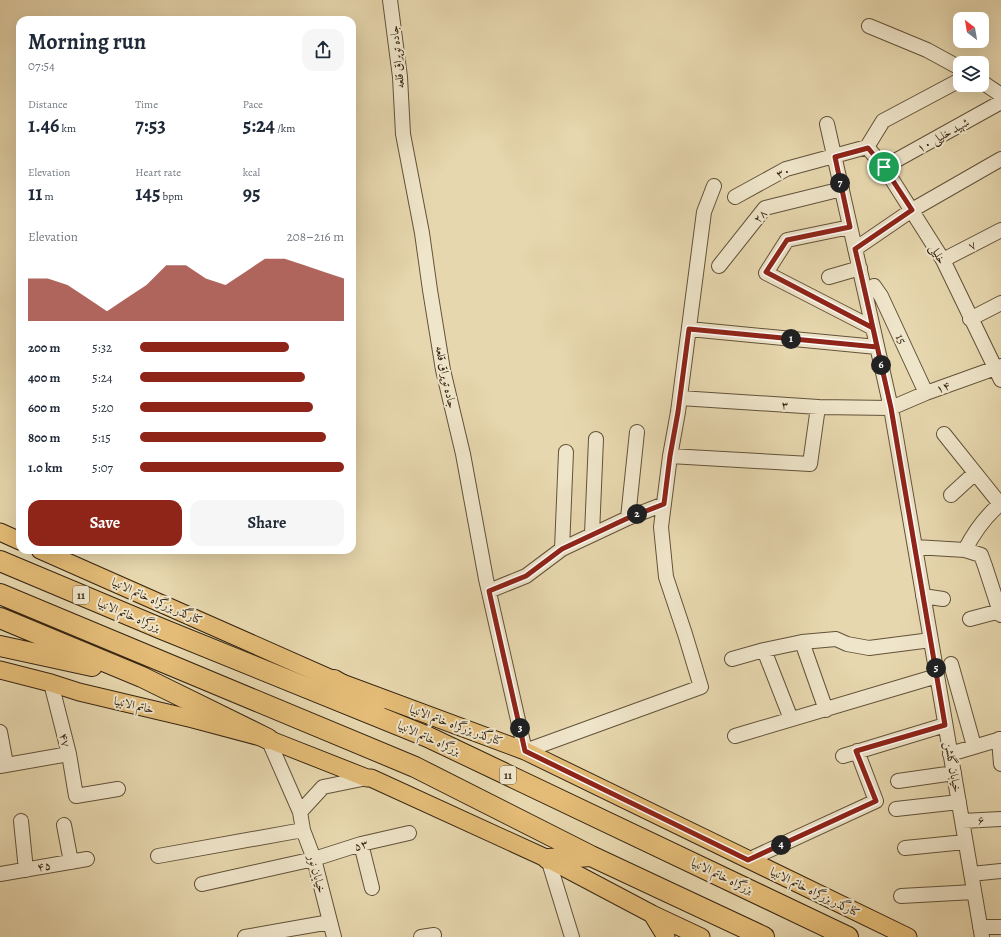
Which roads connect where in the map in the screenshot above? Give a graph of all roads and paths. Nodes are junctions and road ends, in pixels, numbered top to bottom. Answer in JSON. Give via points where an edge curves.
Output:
{"nodes":[{"id":1,"x":390,"y":0,"type":"edge"},
{"id":2,"x":869,"y":26,"type":"dead end"},
{"id":3,"x":953,"y":64,"type":"edge"},
{"id":4,"x":953,"y":84,"type":"edge"},
{"id":5,"x":989,"y":87,"type":"edge"},
{"id":6,"x":1001,"y":95,"type":"edge"},
{"id":7,"x":1001,"y":102,"type":"edge"},
{"id":8,"x":827,"y":124,"type":"dead end"},
{"id":9,"x":868,"y":148,"type":"junction"},
{"id":10,"x":835,"y":157,"type":"junction"},
{"id":11,"x":1001,"y":159,"type":"edge"},
{"id":12,"x":884,"y":167,"type":"junction"},
{"id":13,"x":714,"y":186,"type":"dead end"},
{"id":14,"x":842,"y":189,"type":"junction"},
{"id":15,"x":735,"y":197,"type":"dead end"},
{"id":16,"x":912,"y":210,"type":"junction"},
{"id":17,"x":850,"y":227,"type":"junction"},
{"id":18,"x":1001,"y":230,"type":"edge"},
{"id":19,"x":855,"y":249,"type":"junction"},
{"id":20,"x":943,"y":260,"type":"junction"},
{"id":21,"x":719,"y":266,"type":"dead end"},
{"id":22,"x":860,"y":268,"type":"junction"},
{"id":23,"x":829,"y":277,"type":"dead end"},
{"id":24,"x":874,"y":286,"type":"dead end"},
{"id":25,"x":1001,"y":303,"type":"edge"},
{"id":26,"x":970,"y":318,"type":"junction"},
{"id":27,"x":873,"y":328,"type":"junction"},
{"id":28,"x":689,"y":329,"type":"junction"},
{"id":29,"x":877,"y":347,"type":"junction"},
{"id":30,"x":999,"y":371,"type":"edge"},
{"id":31,"x":926,"y":393,"type":"junction"},
{"id":32,"x":680,"y":398,"type":"junction"},
{"id":33,"x":818,"y":407,"type":"junction"},
{"id":34,"x":891,"y":408,"type":"junction"},
{"id":35,"x":637,"y":432,"type":"dead end"},
{"id":36,"x":944,"y":434,"type":"dead end"},
{"id":37,"x":596,"y":439,"type":"dead end"},
{"id":38,"x":566,"y":452,"type":"dead end"},
{"id":39,"x":670,"y":456,"type":"junction"},
{"id":40,"x":975,"y":473,"type":"junction"},
{"id":41,"x":951,"y":495,"type":"dead end"},
{"id":42,"x":664,"y":504,"type":"junction"},
{"id":43,"x":1000,"y":504,"type":"edge"},
{"id":44,"x":628,"y":518,"type":"junction"},
{"id":45,"x":0,"y":532,"type":"edge"},
{"id":46,"x":592,"y":534,"type":"junction"},
{"id":47,"x":16,"y":539,"type":"edge"},
{"id":48,"x":915,"y":547,"type":"junction"},
{"id":49,"x":562,"y":549,"type":"junction"},
{"id":50,"x":965,"y":550,"type":"junction"},
{"id":51,"x":49,"y":554,"type":"edge"},
{"id":52,"x":0,"y":561,"type":"edge"},
{"id":53,"x":489,"y":591,"type":"junction"},
{"id":54,"x":0,"y":594,"type":"edge"},
{"id":55,"x":923,"y":596,"type":"junction"},
{"id":56,"x":943,"y":599,"type":"dead end"},
{"id":57,"x":1000,"y":613,"type":"edge"},
{"id":58,"x":0,"y":618,"type":"edge"},
{"id":59,"x":970,"y":619,"type":"dead end"},
{"id":60,"x":802,"y":642,"type":"junction"},
{"id":61,"x":0,"y":646,"type":"edge"},
{"id":62,"x":935,"y":646,"type":"junction"},
{"id":63,"x":764,"y":650,"type":"junction"},
{"id":64,"x":732,"y":659,"type":"dead end"},
{"id":65,"x":952,"y":664,"type":"dead end"},
{"id":66,"x":0,"y":670,"type":"edge"},
{"id":67,"x":937,"y":676,"type":"junction"},
{"id":68,"x":142,"y":677,"type":"junction"},
{"id":69,"x":334,"y":680,"type":"junction"},
{"id":70,"x":51,"y":682,"type":"junction"},
{"id":71,"x":826,"y":710,"type":"junction"},
{"id":72,"x":790,"y":719,"type":"junction"},
{"id":73,"x":945,"y":725,"type":"junction"},
{"id":74,"x":0,"y":732,"type":"edge"},
{"id":75,"x":735,"y":736,"type":"dead end"},
{"id":76,"x":428,"y":737,"type":"junction"},
{"id":77,"x":268,"y":739,"type":"junction"},
{"id":78,"x":1000,"y":739,"type":"edge"},
{"id":79,"x":974,"y":746,"type":"junction"},
{"id":80,"x":525,"y":751,"type":"junction"},
{"id":81,"x":69,"y":754,"type":"junction"},
{"id":82,"x":950,"y":754,"type":"junction"},
{"id":83,"x":1001,"y":764,"type":"edge"},
{"id":84,"x":3,"y":765,"type":"edge"},
{"id":85,"x":954,"y":773,"type":"junction"},
{"id":86,"x":367,"y":778,"type":"junction"},
{"id":87,"x":898,"y":781,"type":"dead end"},
{"id":88,"x":118,"y":789,"type":"dead end"},
{"id":89,"x":959,"y":802,"type":"junction"},
{"id":90,"x":896,"y":809,"type":"dead end"},
{"id":91,"x":300,"y":812,"type":"junction"},
{"id":92,"x":1001,"y":819,"type":"edge"},
{"id":93,"x":21,"y":821,"type":"dead end"},
{"id":94,"x":962,"y":822,"type":"junction"},
{"id":95,"x":64,"y":824,"type":"dead end"},
{"id":96,"x":303,"y":830,"type":"junction"},
{"id":97,"x":409,"y":833,"type":"dead end"},
{"id":98,"x":965,"y":842,"type":"junction"},
{"id":99,"x":362,"y":844,"type":"junction"},
{"id":100,"x":905,"y":848,"type":"dead end"},
{"id":101,"x":158,"y":856,"type":"dead end"},
{"id":102,"x":591,"y":856,"type":"junction"},
{"id":103,"x":88,"y":859,"type":"dead end"},
{"id":104,"x":314,"y":859,"type":"junction"},
{"id":105,"x":548,"y":859,"type":"junction"},
{"id":106,"x":748,"y":860,"type":"junction"},
{"id":107,"x":71,"y":862,"type":"junction"},
{"id":108,"x":26,"y":870,"type":"junction"},
{"id":109,"x":1001,"y":871,"type":"edge"},
{"id":110,"x":0,"y":874,"type":"edge"},
{"id":111,"x":971,"y":874,"type":"junction"},
{"id":112,"x":202,"y":884,"type":"dead end"},
{"id":113,"x":372,"y":888,"type":"dead end"},
{"id":114,"x":974,"y":892,"type":"junction"},
{"id":115,"x":901,"y":896,"type":"dead end"},
{"id":116,"x":652,"y":914,"type":"junction"},
{"id":117,"x":330,"y":922,"type":"junction"},
{"id":118,"x":1001,"y":927,"type":"edge"},
{"id":119,"x":981,"y":932,"type":"edge"},
{"id":120,"x":272,"y":935,"type":"edge"},
{"id":121,"x":245,"y":937,"type":"edge"},
{"id":122,"x":334,"y":937,"type":"edge"},
{"id":123,"x":572,"y":937,"type":"edge"},
{"id":124,"x":666,"y":937,"type":"edge"},
{"id":125,"x":701,"y":937,"type":"edge"},
{"id":126,"x":764,"y":937,"type":"edge"},
{"id":127,"x":848,"y":937,"type":"edge"},
{"id":128,"x":908,"y":937,"type":"edge"}],
"edges":[{"from":1,"to":53,"type":"street","name":"جاده توپراق قلعه","via":[[400,76],[403,134],[443,370],[463,454]]},
{"from":2,"to":3,"type":"street","via":[[927,50]]},
{"from":4,"to":9,"type":"street","via":[[883,121]]},
{"from":5,"to":6,"type":"street"},
{"from":7,"to":12,"type":"street","name":"شهید خلیلی ۱۰"},
{"from":8,"to":10,"type":"street","name":"خیابان گلشن"},
{"from":9,"to":10,"type":"street","name":"۳۰"},
{"from":9,"to":12,"type":"street","name":"خلیلی"},
{"from":10,"to":14,"type":"street","name":"خیابان گلشن"},
{"from":10,"to":15,"type":"street","name":"۳۰","via":[[786,169]]},
{"from":11,"to":16,"type":"street"},
{"from":12,"to":16,"type":"street","name":"خلیلی"},
{"from":13,"to":28,"type":"street","via":[[704,212]]},
{"from":14,"to":17,"type":"street","name":"خیابان گلشن"},
{"from":14,"to":21,"type":"street","name":"۲۸","via":[[765,208]]},
{"from":16,"to":19,"type":"street"},
{"from":16,"to":20,"type":"street","name":"خلیلی"},
{"from":17,"to":19,"type":"street","name":"خیابان گلشن"},
{"from":17,"to":27,"type":"street","via":[[787,240],[766,272]]},
{"from":18,"to":20,"type":"street","name":"۷"},
{"from":19,"to":22,"type":"street","name":"خیابان گلشن"},
{"from":20,"to":26,"type":"street","name":"خلیلی"},
{"from":22,"to":23,"type":"street"},
{"from":22,"to":27,"type":"street","name":"خیابان گلشن"},
{"from":24,"to":31,"type":"street","name":"15"},
{"from":25,"to":26,"type":"street"},
{"from":26,"to":30,"type":"street","name":"خلیلی"},
{"from":27,"to":29,"type":"street","name":"خیابان گلشن"},
{"from":28,"to":29,"type":"street"},
{"from":28,"to":32,"type":"street"},
{"from":29,"to":34,"type":"street","name":"خیابان گلشن"},
{"from":30,"to":31,"type":"street","name":"۱۴"},
{"from":31,"to":34,"type":"street","name":"۱۴"},
{"from":32,"to":33,"type":"street","name":"۳"},
{"from":32,"to":39,"type":"street"},
{"from":33,"to":34,"type":"street","name":"۳"},
{"from":33,"to":39,"type":"street","via":[[810,464]]},
{"from":34,"to":48,"type":"street","name":"خیابان گلشن"},
{"from":35,"to":44,"type":"street"},
{"from":36,"to":40,"type":"street"},
{"from":37,"to":46,"type":"street"},
{"from":38,"to":49,"type":"street"},
{"from":39,"to":42,"type":"street"},
{"from":40,"to":41,"type":"street"},
{"from":40,"to":43,"type":"street"},
{"from":42,"to":44,"type":"street"},
{"from":42,"to":80,"type":"street","via":[[661,527],[666,577],[701,687]]},
{"from":43,"to":50,"type":"street","via":[[974,532]]},
{"from":44,"to":46,"type":"street"},
{"from":45,"to":47,"type":"main road"},
{"from":46,"to":49,"type":"street"},
{"from":48,"to":50,"type":"street"},
{"from":48,"to":55,"type":"street","name":"خیابان گلشن"},
{"from":49,"to":53,"type":"street","via":[[526,576]]},
{"from":50,"to":57,"type":"street","via":[[981,555]]},
{"from":51,"to":69,"type":"main road","name":"کنارگذر بزرگراه خاتم الانبیا"},
{"from":52,"to":76,"type":"highway","name":"بزرگراه خاتم الانبیا","number":"11"},
{"from":53,"to":80,"type":"street","name":"جاده توپراق قلعه"},
{"from":54,"to":102,"type":"highway","via":[[416,767]]},
{"from":55,"to":56,"type":"street"},
{"from":55,"to":62,"type":"street","name":"خیابان گلشن"},
{"from":57,"to":59,"type":"street"},
{"from":58,"to":68,"type":"highway"},
{"from":60,"to":62,"type":"street","via":[[836,639],[869,648]]},
{"from":60,"to":63,"type":"street"},
{"from":60,"to":71,"type":"street"},
{"from":61,"to":68,"type":"highway"},
{"from":62,"to":67,"type":"street","name":"خیابان گلشن"},
{"from":63,"to":64,"type":"street"},
{"from":63,"to":72,"type":"street"},
{"from":65,"to":79,"type":"street"},
{"from":66,"to":70,"type":"main road","name":"خاتم الانبیا"},
{"from":67,"to":71,"type":"street"},
{"from":67,"to":73,"type":"street","name":"خیابان گلشن"},
{"from":68,"to":77,"type":"highway"},
{"from":69,"to":76,"type":"highway"},
{"from":69,"to":80,"type":"main road","name":"کنارگذر بزرگراه خاتم الانبیا"},
{"from":70,"to":77,"type":"main road","name":"خاتم الانبیا","via":[[79,692],[193,718]]},
{"from":70,"to":81,"type":"street","name":"۴۷"},
{"from":71,"to":72,"type":"street"},
{"from":72,"to":75,"type":"street"},
{"from":73,"to":82,"type":"street","name":"خیابان گلشن"},
{"from":73,"to":106,"type":"street","via":[[850,754],[876,801]]},
{"from":74,"to":84,"type":"street"},
{"from":76,"to":127,"type":"highway","name":"بزرگراه خاتم الانبیا","number":"11"},
{"from":77,"to":86,"type":"main road"},
{"from":77,"to":91,"type":"street","name":"خیابان نور"},
{"from":78,"to":79,"type":"street"},
{"from":78,"to":83,"type":"street"},
{"from":79,"to":82,"type":"street"},
{"from":80,"to":106,"type":"main road","name":"کنارگذر بزرگراه خاتم الانبیا"},
{"from":81,"to":84,"type":"street","name":"۴۷"},
{"from":81,"to":88,"type":"street","via":[[76,796]]},
{"from":82,"to":85,"type":"street","name":"خیابان گلشن"},
{"from":85,"to":87,"type":"street"},
{"from":85,"to":89,"type":"street","name":"خیابان گلشن"},
{"from":86,"to":91,"type":"street","via":[[323,787]]},
{"from":86,"to":105,"type":"main road"},
{"from":89,"to":90,"type":"street"},
{"from":89,"to":94,"type":"street","name":"خیابان گلشن"},
{"from":91,"to":96,"type":"street","name":"خیابان نور"},
{"from":92,"to":94,"type":"street","name":"۶"},
{"from":93,"to":108,"type":"street"},
{"from":94,"to":98,"type":"street","name":"خیابان گلشن"},
{"from":95,"to":107,"type":"street"},
{"from":96,"to":101,"type":"street"},
{"from":96,"to":104,"type":"street","name":"خیابان نور"},
{"from":97,"to":99,"type":"street","name":"۵۳"},
{"from":98,"to":100,"type":"street"},
{"from":98,"to":111,"type":"street","name":"خیابان گلشن"},
{"from":99,"to":104,"type":"street","name":"۵۳"},
{"from":99,"to":113,"type":"street"},
{"from":102,"to":105,"type":"highway"},
{"from":102,"to":126,"type":"highway"},
{"from":103,"to":107,"type":"street","name":"۴۵"},
{"from":104,"to":112,"type":"street","name":"۵۳"},
{"from":104,"to":117,"type":"street","name":"خیابان نور"},
{"from":105,"to":116,"type":"main road"},
{"from":105,"to":123,"type":"street"},
{"from":106,"to":128,"type":"main road","name":"کنارگذر بزرگراه خاتم الانبیا"},
{"from":107,"to":108,"type":"street","name":"۴۵"},
{"from":108,"to":110,"type":"street","name":"۴۵"},
{"from":109,"to":111,"type":"street"},
{"from":111,"to":114,"type":"street","name":"خیابان گلشن"},
{"from":114,"to":115,"type":"street"},
{"from":114,"to":119,"type":"street","name":"خیابان گلشن"},
{"from":116,"to":124,"type":"main road"},
{"from":116,"to":125,"type":"main road"},
{"from":117,"to":120,"type":"street"},
{"from":117,"to":122,"type":"street","name":"خیابان نور"},
{"from":118,"to":119,"type":"street"},
{"from":120,"to":121,"type":"street"}]}
